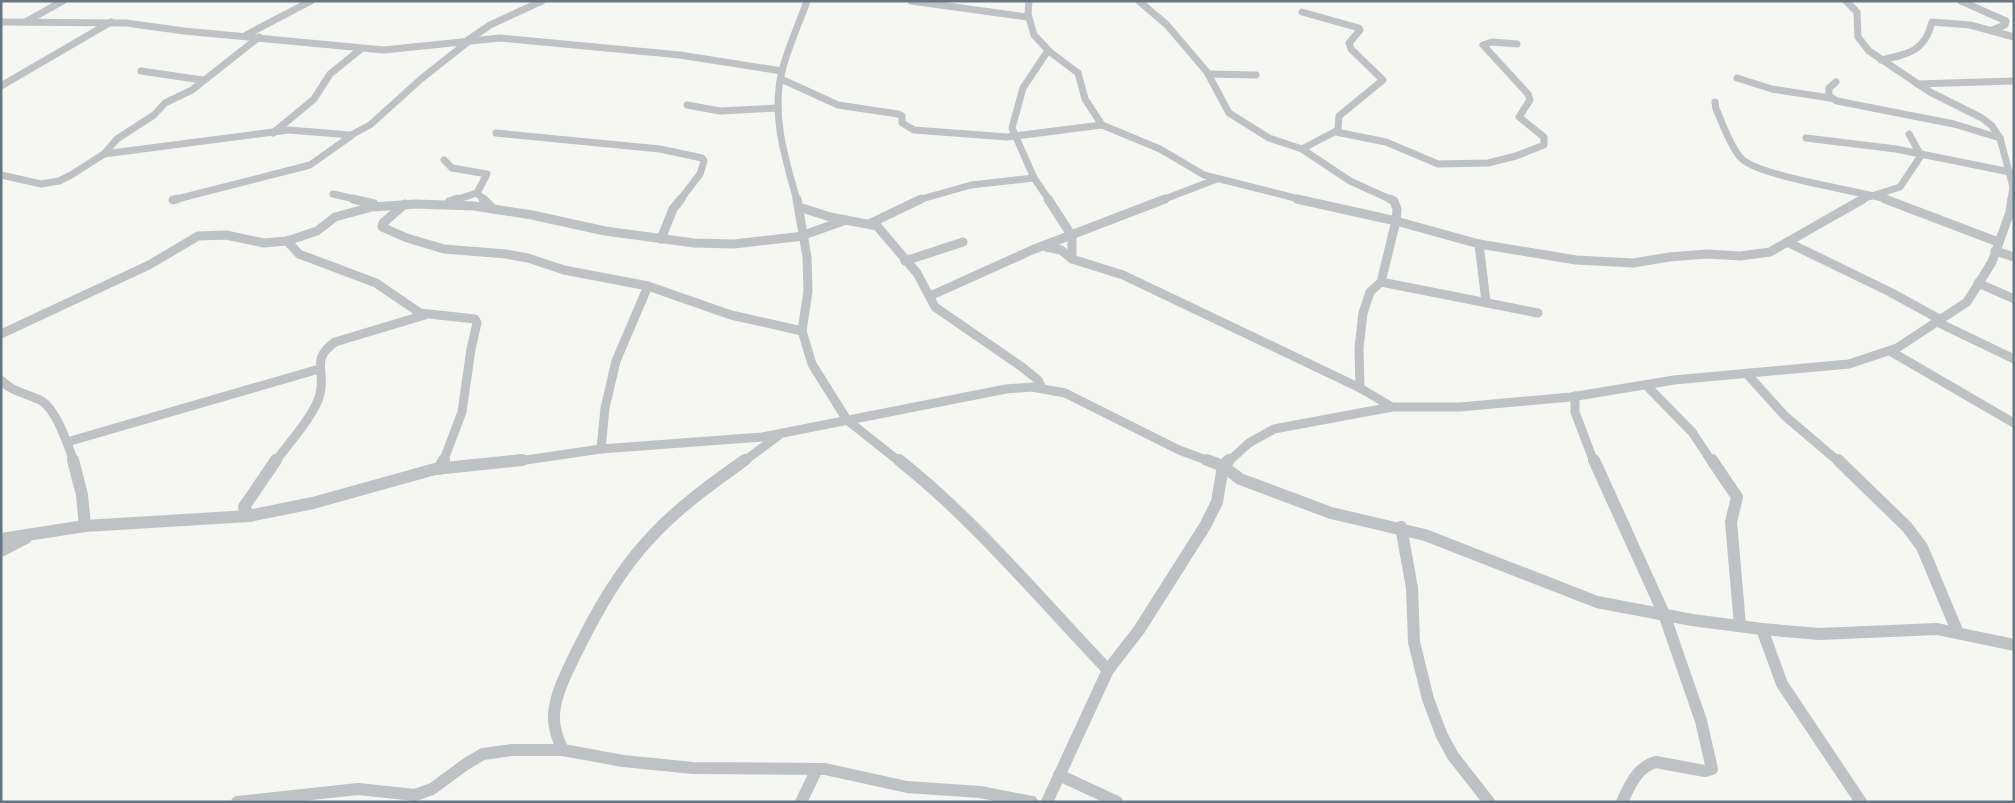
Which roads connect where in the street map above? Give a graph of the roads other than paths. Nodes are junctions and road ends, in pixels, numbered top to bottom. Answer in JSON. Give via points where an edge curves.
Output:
{"nodes":[{"id":1,"x":63,"y":1,"type":"edge"},
{"id":2,"x":311,"y":1,"type":"edge"},
{"id":3,"x":542,"y":1,"type":"edge"},
{"id":4,"x":807,"y":1,"type":"edge"},
{"id":5,"x":912,"y":1,"type":"edge"},
{"id":6,"x":1029,"y":1,"type":"edge"},
{"id":7,"x":1139,"y":1,"type":"edge"},
{"id":8,"x":1961,"y":1,"type":"edge"},
{"id":9,"x":1848,"y":2,"type":"edge"},
{"id":10,"x":1302,"y":12,"type":"dead end"},
{"id":11,"x":1027,"y":17,"type":"junction"},
{"id":12,"x":1,"y":22,"type":"edge"},
{"id":13,"x":26,"y":22,"type":"junction"},
{"id":14,"x":111,"y":22,"type":"junction"},
{"id":15,"x":1992,"y":30,"type":"junction"},
{"id":16,"x":246,"y":35,"type":"junction"},
{"id":17,"x":259,"y":37,"type":"junction"},
{"id":18,"x":2014,"y":37,"type":"edge"},
{"id":19,"x":468,"y":40,"type":"junction"},
{"id":20,"x":1517,"y":44,"type":"dead end"},
{"id":21,"x":361,"y":49,"type":"junction"},
{"id":22,"x":1047,"y":52,"type":"junction"},
{"id":23,"x":1881,"y":60,"type":"junction"},
{"id":24,"x":141,"y":71,"type":"dead end"},
{"id":25,"x":1208,"y":74,"type":"junction"},
{"id":26,"x":1256,"y":74,"type":"dead end"},
{"id":27,"x":782,"y":75,"type":"junction"},
{"id":28,"x":1737,"y":78,"type":"dead end"},
{"id":29,"x":202,"y":80,"type":"junction"},
{"id":30,"x":2014,"y":81,"type":"edge"},
{"id":31,"x":1836,"y":82,"type":"dead end"},
{"id":32,"x":1917,"y":84,"type":"junction"},
{"id":33,"x":1,"y":86,"type":"edge"},
{"id":34,"x":1830,"y":98,"type":"junction"},
{"id":35,"x":1715,"y":102,"type":"dead end"},
{"id":36,"x":688,"y":105,"type":"dead end"},
{"id":37,"x":778,"y":108,"type":"junction"},
{"id":38,"x":1102,"y":125,"type":"junction"},
{"id":39,"x":1336,"y":132,"type":"junction"},
{"id":40,"x":272,"y":133,"type":"junction"},
{"id":41,"x":496,"y":134,"type":"dead end"},
{"id":42,"x":1909,"y":134,"type":"dead end"},
{"id":43,"x":351,"y":136,"type":"junction"},
{"id":44,"x":1015,"y":137,"type":"junction"},
{"id":45,"x":1806,"y":138,"type":"dead end"},
{"id":46,"x":2002,"y":143,"type":"junction"},
{"id":47,"x":109,"y":147,"type":"junction"},
{"id":48,"x":2014,"y":148,"type":"edge"},
{"id":49,"x":1302,"y":149,"type":"junction"},
{"id":50,"x":126,"y":150,"type":"junction"},
{"id":51,"x":104,"y":154,"type":"junction"},
{"id":52,"x":1921,"y":154,"type":"junction"},
{"id":53,"x":444,"y":160,"type":"dead end"},
{"id":54,"x":2011,"y":169,"type":"edge"},
{"id":55,"x":1,"y":175,"type":"edge"},
{"id":56,"x":1034,"y":178,"type":"junction"},
{"id":57,"x":1217,"y":179,"type":"junction"},
{"id":58,"x":477,"y":193,"type":"junction"},
{"id":59,"x":333,"y":194,"type":"dead end"},
{"id":60,"x":1876,"y":196,"type":"junction"},
{"id":61,"x":173,"y":200,"type":"dead end"},
{"id":62,"x":405,"y":204,"type":"junction"},
{"id":63,"x":444,"y":204,"type":"junction"},
{"id":64,"x":388,"y":205,"type":"junction"},
{"id":65,"x":799,"y":207,"type":"junction"},
{"id":66,"x":494,"y":208,"type":"junction"},
{"id":67,"x":846,"y":220,"type":"junction"},
{"id":68,"x":1396,"y":221,"type":"junction"},
{"id":69,"x":871,"y":223,"type":"junction"},
{"id":70,"x":804,"y":236,"type":"junction"},
{"id":71,"x":1072,"y":236,"type":"junction"},
{"id":72,"x":661,"y":239,"type":"junction"},
{"id":73,"x":287,"y":241,"type":"junction"},
{"id":74,"x":963,"y":242,"type":"dead end"},
{"id":75,"x":1787,"y":242,"type":"junction"},
{"id":76,"x":1479,"y":244,"type":"junction"},
{"id":77,"x":1043,"y":246,"type":"junction"},
{"id":78,"x":1997,"y":247,"type":"junction"},
{"id":79,"x":2014,"y":257,"type":"edge"},
{"id":80,"x":1072,"y":258,"type":"junction"},
{"id":81,"x":905,"y":261,"type":"junction"},
{"id":82,"x":1381,"y":282,"type":"junction"},
{"id":83,"x":1978,"y":284,"type":"junction"},
{"id":84,"x":648,"y":286,"type":"junction"},
{"id":85,"x":930,"y":296,"type":"junction"},
{"id":86,"x":2014,"y":299,"type":"edge"},
{"id":87,"x":1486,"y":302,"type":"junction"},
{"id":88,"x":1538,"y":313,"type":"dead end"},
{"id":89,"x":425,"y":315,"type":"junction"},
{"id":90,"x":1939,"y":321,"type":"junction"},
{"id":91,"x":802,"y":331,"type":"junction"},
{"id":92,"x":1,"y":334,"type":"edge"},
{"id":93,"x":1890,"y":351,"type":"junction"},
{"id":94,"x":2014,"y":359,"type":"edge"},
{"id":95,"x":318,"y":369,"type":"junction"},
{"id":96,"x":1747,"y":374,"type":"junction"},
{"id":97,"x":1,"y":380,"type":"edge"},
{"id":98,"x":1646,"y":384,"type":"junction"},
{"id":99,"x":1042,"y":388,"type":"junction"},
{"id":100,"x":1360,"y":388,"type":"junction"},
{"id":101,"x":1575,"y":396,"type":"junction"},
{"id":102,"x":1392,"y":407,"type":"junction"},
{"id":103,"x":847,"y":420,"type":"junction"},
{"id":104,"x":2014,"y":423,"type":"edge"},
{"id":105,"x":780,"y":434,"type":"junction"},
{"id":106,"x":67,"y":442,"type":"junction"},
{"id":107,"x":601,"y":449,"type":"junction"},
{"id":108,"x":1224,"y":466,"type":"junction"},
{"id":109,"x":439,"y":469,"type":"junction"},
{"id":110,"x":249,"y":516,"type":"junction"},
{"id":111,"x":85,"y":526,"type":"junction"},
{"id":112,"x":1401,"y":528,"type":"junction"},
{"id":113,"x":33,"y":534,"type":"junction"},
{"id":114,"x":1,"y":539,"type":"edge"},
{"id":115,"x":1,"y":551,"type":"edge"},
{"id":116,"x":1664,"y":614,"type":"junction"},
{"id":117,"x":1740,"y":626,"type":"junction"},
{"id":118,"x":1762,"y":629,"type":"junction"},
{"id":119,"x":1958,"y":633,"type":"junction"},
{"id":120,"x":2014,"y":645,"type":"edge"},
{"id":121,"x":1108,"y":670,"type":"junction"},
{"id":122,"x":563,"y":750,"type":"junction"},
{"id":123,"x":817,"y":769,"type":"junction"},
{"id":124,"x":1059,"y":775,"type":"junction"},
{"id":125,"x":237,"y":802,"type":"edge"},
{"id":126,"x":801,"y":802,"type":"edge"},
{"id":127,"x":1032,"y":802,"type":"edge"},
{"id":128,"x":1047,"y":802,"type":"edge"},
{"id":129,"x":1117,"y":802,"type":"edge"},
{"id":130,"x":1489,"y":802,"type":"edge"},
{"id":131,"x":1622,"y":802,"type":"edge"},
{"id":132,"x":1861,"y":802,"type":"edge"}],
"edges":[{"from":1,"to":13,"type":"street"},
{"from":2,"to":16,"type":"street"},
{"from":3,"to":19,"type":"street","via":[[490,25]]},
{"from":4,"to":27,"type":"street"},
{"from":5,"to":11,"type":"street"},
{"from":6,"to":11,"type":"street"},
{"from":7,"to":25,"type":"street","via":[[1167,25]]},
{"from":8,"to":15,"type":"street","via":[[2006,21],[2005,25]]},
{"from":9,"to":23,"type":"street","via":[[1854,6],[1859,18],[1862,44]]},
{"from":10,"to":39,"type":"street","via":[[1359,28],[1349,43],[1351,49],[1383,80],[1339,116],[1340,128]]},
{"from":11,"to":22,"type":"street"},
{"from":12,"to":13,"type":"street"},
{"from":13,"to":14,"type":"street"},
{"from":14,"to":16,"type":"street"},
{"from":14,"to":33,"type":"street"},
{"from":15,"to":18,"type":"street"},
{"from":15,"to":23,"type":"street","via":[[1932,22],[1929,37],[1916,49]]},
{"from":16,"to":17,"type":"street"},
{"from":17,"to":21,"type":"street"},
{"from":17,"to":29,"type":"street"},
{"from":19,"to":21,"type":"street","via":[[384,50]]},
{"from":19,"to":27,"type":"street","via":[[500,38],[680,55],[772,67]]},
{"from":19,"to":43,"type":"street","via":[[370,125]]},
{"from":20,"to":39,"type":"street","via":[[1488,42],[1483,46],[1528,94],[1530,100],[1519,117],[1544,136],[1544,144],[1488,163],[1438,164],[1386,142]]},
{"from":21,"to":40,"type":"street","via":[[333,72],[318,90],[318,96]]},
{"from":22,"to":38,"type":"street","via":[[1078,74],[1085,100]]},
{"from":22,"to":44,"type":"street","via":[[1023,88],[1012,128]]},
{"from":23,"to":32,"type":"street"},
{"from":24,"to":29,"type":"street"},
{"from":25,"to":26,"type":"street"},
{"from":25,"to":49,"type":"street","via":[[1229,113],[1269,138]]},
{"from":27,"to":37,"type":"street"},
{"from":27,"to":44,"type":"street","via":[[838,105],[898,114],[902,116],[902,123],[914,130]]},
{"from":28,"to":34,"type":"street","via":[[1765,87]]},
{"from":29,"to":47,"type":"street","via":[[187,94],[165,102],[154,115]]},
{"from":30,"to":32,"type":"street"},
{"from":31,"to":34,"type":"street","via":[[1829,88]]},
{"from":32,"to":46,"type":"street","via":[[1982,118],[1992,126]]},
{"from":34,"to":46,"type":"street","via":[[1864,108],[1954,124]]},
{"from":35,"to":60,"type":"street","via":[[1740,158],[1747,164]]},
{"from":36,"to":37,"type":"street","via":[[720,111]]},
{"from":37,"to":65,"type":"street","via":[[781,145]]},
{"from":38,"to":44,"type":"street"},
{"from":38,"to":57,"type":"street","via":[[1160,149],[1192,169]]},
{"from":39,"to":49,"type":"street"},
{"from":40,"to":43,"type":"street","via":[[301,130]]},
{"from":40,"to":50,"type":"street"},
{"from":41,"to":72,"type":"street","via":[[660,149],[702,158],[700,174],[673,209]]},
{"from":42,"to":52,"type":"street"},
{"from":43,"to":61,"type":"street","via":[[310,165]]},
{"from":44,"to":56,"type":"street"},
{"from":45,"to":52,"type":"street"},
{"from":46,"to":48,"type":"street"},
{"from":46,"to":54,"type":"street"},
{"from":47,"to":50,"type":"street"},
{"from":47,"to":51,"type":"street"},
{"from":49,"to":68,"type":"street","via":[[1350,181],[1394,201]]},
{"from":50,"to":51,"type":"street"},
{"from":51,"to":55,"type":"street","via":[[52,183],[41,184]]},
{"from":52,"to":54,"type":"street"},
{"from":52,"to":60,"type":"street","via":[[1900,187]]},
{"from":53,"to":58,"type":"street","via":[[452,168],[485,172],[487,176]]},
{"from":54,"to":78,"type":"street","via":[[2010,212]]},
{"from":56,"to":69,"type":"street","via":[[969,184],[903,206]]},
{"from":56,"to":71,"type":"street"},
{"from":57,"to":68,"type":"street"},
{"from":57,"to":71,"type":"street"},
{"from":58,"to":63,"type":"street"},
{"from":58,"to":66,"type":"street"},
{"from":59,"to":64,"type":"street","via":[[360,202]]},
{"from":60,"to":75,"type":"street","via":[[1857,201]]},
{"from":60,"to":78,"type":"street","via":[[1953,222]]},
{"from":62,"to":63,"type":"street"},
{"from":62,"to":64,"type":"street"},
{"from":62,"to":84,"type":"street","via":[[382,227],[444,249],[528,258],[564,270]]},
{"from":63,"to":66,"type":"street"},
{"from":64,"to":73,"type":"street","via":[[343,214],[317,231]]},
{"from":65,"to":67,"type":"street"},
{"from":65,"to":70,"type":"street"},
{"from":66,"to":72,"type":"street"},
{"from":67,"to":69,"type":"street"},
{"from":67,"to":70,"type":"street"},
{"from":68,"to":76,"type":"street"},
{"from":68,"to":82,"type":"street"},
{"from":69,"to":81,"type":"street","via":[[890,239]]},
{"from":70,"to":72,"type":"street","via":[[734,244]]},
{"from":70,"to":91,"type":"street","via":[[808,291]]},
{"from":71,"to":77,"type":"street"},
{"from":71,"to":80,"type":"street"},
{"from":73,"to":89,"type":"street","via":[[300,254],[376,284]]},
{"from":73,"to":92,"type":"street","via":[[264,242],[216,234],[198,236],[149,265]]},
{"from":74,"to":81,"type":"street"},
{"from":75,"to":76,"type":"street","via":[[1770,252],[1758,254],[1707,254],[1624,263],[1576,260]]},
{"from":75,"to":90,"type":"street","via":[[1890,292]]},
{"from":76,"to":87,"type":"street"},
{"from":77,"to":80,"type":"street","via":[[1061,250]]},
{"from":77,"to":85,"type":"street"},
{"from":78,"to":79,"type":"street"},
{"from":78,"to":83,"type":"street"},
{"from":80,"to":100,"type":"street","via":[[1123,275]]},
{"from":81,"to":85,"type":"street","via":[[917,273]]},
{"from":82,"to":87,"type":"street"},
{"from":82,"to":100,"type":"street","via":[[1370,292],[1364,313],[1359,348]]},
{"from":83,"to":86,"type":"street"},
{"from":83,"to":90,"type":"street","via":[[1967,302]]},
{"from":84,"to":91,"type":"street","via":[[730,315]]},
{"from":84,"to":107,"type":"street","via":[[616,361],[605,408]]},
{"from":85,"to":99,"type":"street","via":[[942,314],[1022,367],[1038,380]]},
{"from":87,"to":88,"type":"street"},
{"from":89,"to":95,"type":"street","via":[[335,342],[323,351]]},
{"from":89,"to":109,"type":"street","via":[[472,318],[477,323],[463,409]]},
{"from":90,"to":93,"type":"street"},
{"from":90,"to":94,"type":"street"},
{"from":91,"to":103,"type":"street","via":[[812,364]]},
{"from":93,"to":96,"type":"street","via":[[1849,364]]},
{"from":93,"to":104,"type":"street"},
{"from":95,"to":106,"type":"street"},
{"from":95,"to":110,"type":"street","via":[[320,393],[315,404],[248,499],[244,507]]},
{"from":96,"to":98,"type":"street"},
{"from":96,"to":119,"type":"street","via":[[1785,416],[1846,467],[1907,527],[1920,543]]},
{"from":97,"to":106,"type":"street","via":[[15,393],[45,402]]},
{"from":98,"to":101,"type":"street"},
{"from":98,"to":117,"type":"street","via":[[1692,432],[1736,497],[1737,505],[1730,522]]},
{"from":99,"to":103,"type":"street","via":[[1006,389]]},
{"from":99,"to":108,"type":"street","via":[[1065,393],[1179,450]]},
{"from":100,"to":102,"type":"street"},
{"from":101,"to":102,"type":"street","via":[[1460,407]]},
{"from":101,"to":116,"type":"street","via":[[1575,412],[1587,446]]},
{"from":102,"to":108,"type":"street","via":[[1274,430],[1249,443]]},
{"from":103,"to":105,"type":"street"},
{"from":103,"to":121,"type":"street","via":[[946,501]]},
{"from":105,"to":107,"type":"street"},
{"from":105,"to":122,"type":"street","via":[[680,510],[623,570],[588,629],[557,697],[552,727]]},
{"from":106,"to":111,"type":"street","via":[[80,482]]},
{"from":107,"to":109,"type":"street"},
{"from":108,"to":112,"type":"street","via":[[1240,479],[1318,508]]},
{"from":108,"to":121,"type":"street","via":[[1217,502],[1205,526],[1139,630]]},
{"from":109,"to":110,"type":"street","via":[[313,503]]},
{"from":110,"to":111,"type":"street"},
{"from":111,"to":113,"type":"street"},
{"from":112,"to":116,"type":"street","via":[[1597,602]]},
{"from":112,"to":130,"type":"street","via":[[1412,588],[1414,642],[1428,699],[1453,756]]},
{"from":113,"to":114,"type":"street"},
{"from":113,"to":115,"type":"street"},
{"from":116,"to":117,"type":"street"},
{"from":116,"to":131,"type":"street","via":[[1701,721],[1712,769],[1693,770],[1649,763],[1633,781]]},
{"from":117,"to":118,"type":"street"},
{"from":118,"to":119,"type":"street","via":[[1819,634],[1937,629]]},
{"from":118,"to":132,"type":"street","via":[[1782,684]]},
{"from":119,"to":120,"type":"street"},
{"from":121,"to":124,"type":"street"},
{"from":122,"to":123,"type":"street","via":[[623,761],[693,768]]},
{"from":122,"to":125,"type":"street","via":[[498,750],[482,754],[429,791],[416,796],[351,788]]},
{"from":123,"to":126,"type":"street"},
{"from":123,"to":127,"type":"street","via":[[907,786],[980,792]]},
{"from":124,"to":128,"type":"street"},
{"from":124,"to":129,"type":"street"}]}
